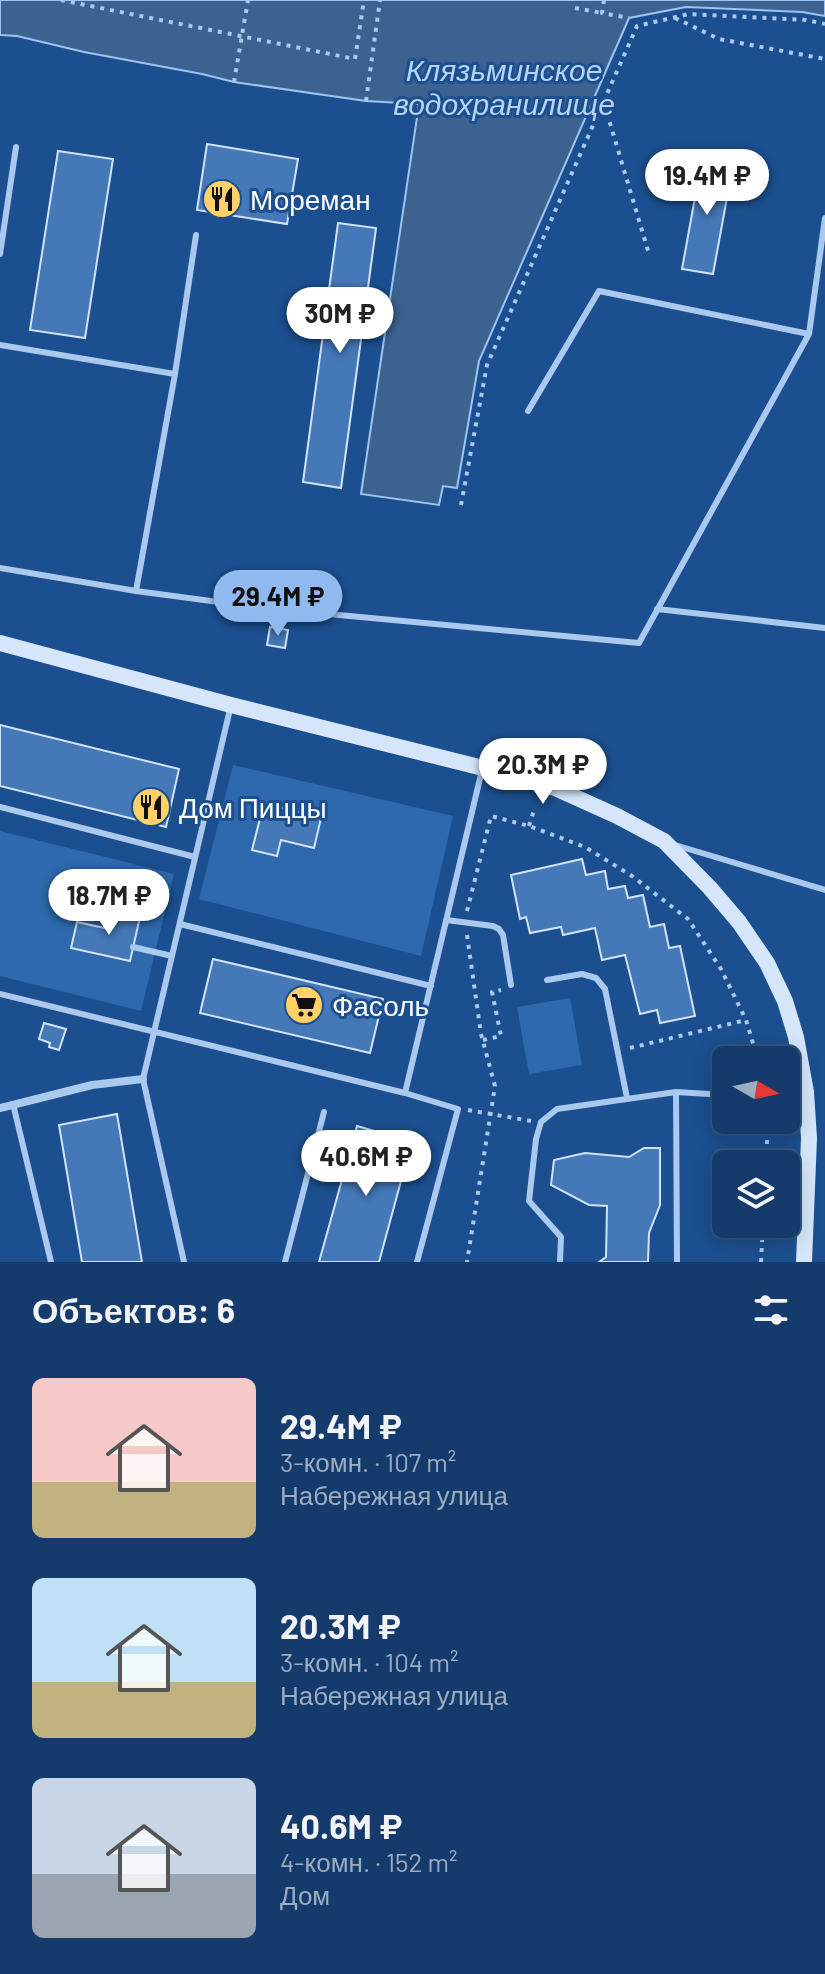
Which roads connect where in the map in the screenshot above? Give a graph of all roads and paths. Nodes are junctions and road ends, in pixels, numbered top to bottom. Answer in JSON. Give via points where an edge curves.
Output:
{"nodes":[{"id":1,"x":61,"y":0,"type":"edge"},
{"id":2,"x":248,"y":0,"type":"edge"},
{"id":3,"x":364,"y":0,"type":"edge"},
{"id":4,"x":380,"y":0,"type":"edge"},
{"id":5,"x":604,"y":0,"type":"edge"},
{"id":6,"x":575,"y":8,"type":"dead end"},
{"id":7,"x":602,"y":13,"type":"junction"},
{"id":8,"x":673,"y":17,"type":"junction"},
{"id":9,"x":629,"y":18,"type":"dead end"},
{"id":10,"x":825,"y":24,"type":"edge"},
{"id":11,"x":241,"y":36,"type":"junction"},
{"id":12,"x":825,"y":59,"type":"edge"},
{"id":13,"x":234,"y":82,"type":"dead end"},
{"id":14,"x":366,"y":101,"type":"dead end"},
{"id":15,"x":604,"y":101,"type":"junction"},
{"id":16,"x":16,"y":147,"type":"dead end"},
{"id":17,"x":825,"y":218,"type":"edge"},
{"id":18,"x":196,"y":235,"type":"dead end"},
{"id":19,"x":0,"y":254,"type":"edge"},
{"id":20,"x":649,"y":254,"type":"dead end"},
{"id":21,"x":809,"y":334,"type":"junction"},
{"id":22,"x":0,"y":345,"type":"edge"},
{"id":23,"x":175,"y":374,"type":"junction"},
{"id":24,"x":528,"y":411,"type":"dead end"},
{"id":25,"x":461,"y":505,"type":"dead end"},
{"id":26,"x":0,"y":568,"type":"edge"},
{"id":27,"x":136,"y":591,"type":"junction"},
{"id":28,"x":657,"y":609,"type":"junction"},
{"id":29,"x":825,"y":628,"type":"edge"},
{"id":30,"x":0,"y":643,"type":"edge"},
{"id":31,"x":231,"y":705,"type":"junction"},
{"id":32,"x":483,"y":768,"type":"junction"},
{"id":33,"x":0,"y":807,"type":"edge"},
{"id":34,"x":535,"y":807,"type":"dead end"},
{"id":35,"x":529,"y":826,"type":"dead end"},
{"id":36,"x":664,"y":841,"type":"junction"},
{"id":37,"x":195,"y":857,"type":"junction"},
{"id":38,"x":825,"y":890,"type":"edge"},
{"id":39,"x":446,"y":920,"type":"junction"},
{"id":40,"x":180,"y":924,"type":"junction"},
{"id":41,"x":133,"y":947,"type":"dead end"},
{"id":42,"x":172,"y":956,"type":"junction"},
{"id":43,"x":547,"y":980,"type":"dead end"},
{"id":44,"x":511,"y":985,"type":"dead end"},
{"id":45,"x":431,"y":986,"type":"junction"},
{"id":46,"x":498,"y":990,"type":"dead end"},
{"id":47,"x":0,"y":994,"type":"edge"},
{"id":48,"x":746,"y":1020,"type":"dead end"},
{"id":49,"x":154,"y":1031,"type":"junction"},
{"id":50,"x":483,"y":1040,"type":"dead end"},
{"id":51,"x":630,"y":1048,"type":"dead end"},
{"id":52,"x":143,"y":1079,"type":"junction"},
{"id":53,"x":676,"y":1092,"type":"junction"},
{"id":54,"x":806,"y":1092,"type":"junction"},
{"id":55,"x":405,"y":1093,"type":"junction"},
{"id":56,"x":800,"y":1093,"type":"edge"},
{"id":57,"x":712,"y":1094,"type":"edge"},
{"id":58,"x":627,"y":1098,"type":"junction"},
{"id":59,"x":13,"y":1104,"type":"junction"},
{"id":60,"x":0,"y":1108,"type":"edge"},
{"id":61,"x":458,"y":1109,"type":"junction"},
{"id":62,"x":324,"y":1112,"type":"dead end"},
{"id":63,"x":541,"y":1122,"type":"junction"},
{"id":64,"x":762,"y":1238,"type":"edge"},
{"id":65,"x":51,"y":1262,"type":"edge"},
{"id":66,"x":184,"y":1262,"type":"edge"},
{"id":67,"x":285,"y":1262,"type":"edge"},
{"id":68,"x":417,"y":1262,"type":"edge"},
{"id":69,"x":560,"y":1262,"type":"edge"},
{"id":70,"x":677,"y":1262,"type":"edge"},
{"id":71,"x":761,"y":1262,"type":"edge"},
{"id":72,"x":804,"y":1262,"type":"edge"}],
"edges":[{"from":1,"to":11,"type":"path"},
{"from":2,"to":11,"type":"path"},
{"from":3,"to":11,"type":"path","via":[[355,59]]},
{"from":4,"to":14,"type":"path"},
{"from":5,"to":7,"type":"path"},
{"from":6,"to":7,"type":"path"},
{"from":7,"to":9,"type":"path"},
{"from":8,"to":10,"type":"path"},
{"from":8,"to":12,"type":"path","via":[[719,39]]},
{"from":8,"to":15,"type":"path","via":[[637,26]]},
{"from":11,"to":13,"type":"path"},
{"from":15,"to":20,"type":"path"},
{"from":15,"to":25,"type":"path","via":[[487,365]]},
{"from":16,"to":19,"type":"lane"},
{"from":17,"to":21,"type":"lane"},
{"from":18,"to":23,"type":"lane"},
{"from":21,"to":24,"type":"lane","via":[[599,291]]},
{"from":21,"to":28,"type":"lane"},
{"from":22,"to":23,"type":"lane"},
{"from":23,"to":27,"type":"lane"},
{"from":26,"to":27,"type":"lane"},
{"from":27,"to":28,"type":"lane","via":[[639,643]]},
{"from":28,"to":29,"type":"lane"},
{"from":30,"to":31,"type":"street"},
{"from":31,"to":32,"type":"street"},
{"from":31,"to":37,"type":"lane"},
{"from":32,"to":36,"type":"street","via":[[555,788]]},
{"from":32,"to":39,"type":"lane"},
{"from":33,"to":37,"type":"lane"},
{"from":34,"to":35,"type":"path"},
{"from":36,"to":38,"type":"lane"},
{"from":36,"to":54,"type":"street","via":[[739,922],[767,963],[793,1025]]},
{"from":37,"to":40,"type":"lane"},
{"from":39,"to":44,"type":"lane","via":[[499,929]]},
{"from":39,"to":45,"type":"lane"},
{"from":40,"to":42,"type":"lane"},
{"from":40,"to":45,"type":"lane"},
{"from":41,"to":42,"type":"lane"},
{"from":42,"to":49,"type":"lane"},
{"from":43,"to":58,"type":"lane","via":[[582,974],[596,978],[605,989]]},
{"from":45,"to":55,"type":"lane"},
{"from":46,"to":50,"type":"path","via":[[492,992],[501,1036]]},
{"from":47,"to":49,"type":"lane"},
{"from":48,"to":51,"type":"path"},
{"from":49,"to":52,"type":"lane"},
{"from":49,"to":55,"type":"lane"},
{"from":52,"to":59,"type":"street"},
{"from":52,"to":66,"type":"lane"},
{"from":53,"to":57,"type":"lane"},
{"from":53,"to":58,"type":"lane"},
{"from":53,"to":70,"type":"lane"},
{"from":54,"to":56,"type":"lane"},
{"from":54,"to":72,"type":"street"},
{"from":55,"to":61,"type":"lane"},
{"from":58,"to":63,"type":"lane","via":[[557,1109]]},
{"from":59,"to":60,"type":"street"},
{"from":59,"to":65,"type":"lane"},
{"from":61,"to":63,"type":"path"},
{"from":61,"to":68,"type":"lane"},
{"from":62,"to":67,"type":"lane"},
{"from":63,"to":69,"type":"lane","via":[[529,1201],[561,1237]]},
{"from":64,"to":71,"type":"path"}]}
